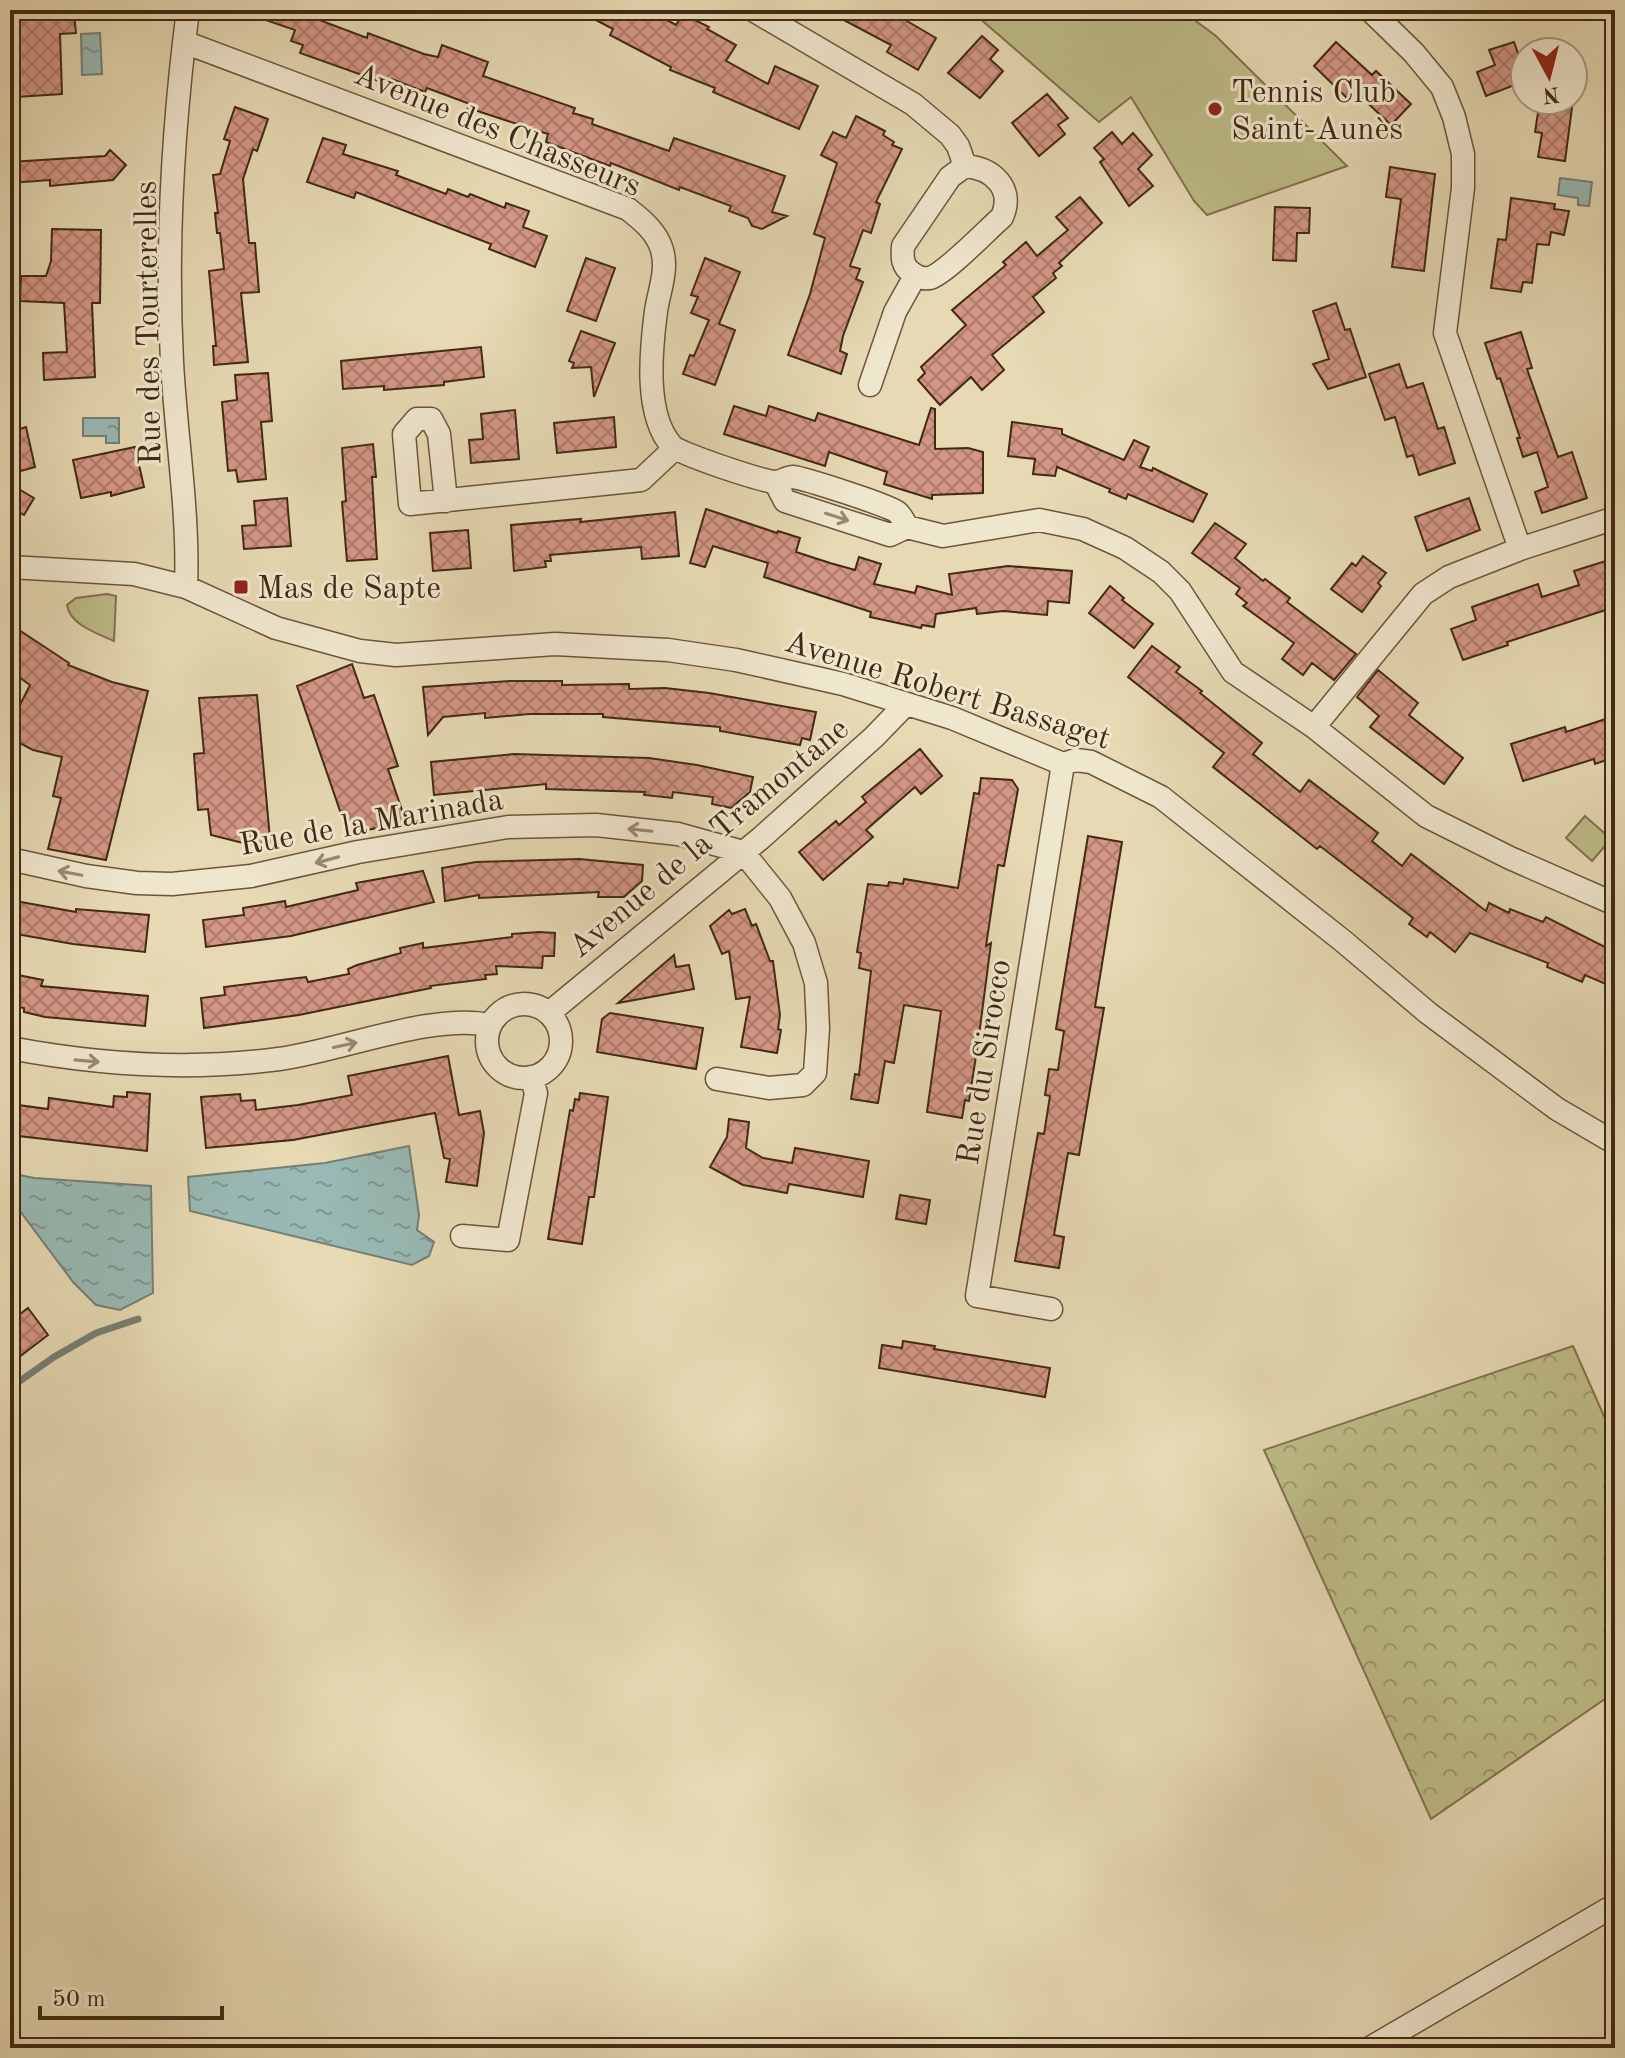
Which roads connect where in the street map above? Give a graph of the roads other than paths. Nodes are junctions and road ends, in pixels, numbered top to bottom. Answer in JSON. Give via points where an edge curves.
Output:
{"nodes":[{"id":1,"x":188,"y":10,"type":"edge"},
{"id":2,"x":753,"y":10,"type":"edge"},
{"id":3,"x":1370,"y":10,"type":"edge"},
{"id":4,"x":786,"y":19,"type":"edge"},
{"id":5,"x":184,"y":42,"type":"junction"},
{"id":6,"x":965,"y":166,"type":"junction"},
{"id":7,"x":915,"y":276,"type":"junction"},
{"id":8,"x":870,"y":385,"type":"dead end"},
{"id":9,"x":674,"y":449,"type":"junction"},
{"id":10,"x":446,"y":501,"type":"dead end"},
{"id":11,"x":1615,"y":518,"type":"edge"},
{"id":12,"x":1520,"y":549,"type":"junction"},
{"id":13,"x":10,"y":567,"type":"edge"},
{"id":14,"x":186,"y":587,"type":"junction"},
{"id":15,"x":905,"y":705,"type":"junction"},
{"id":16,"x":1314,"y":727,"type":"junction"},
{"id":17,"x":1063,"y":764,"type":"junction"},
{"id":18,"x":743,"y":852,"type":"junction"},
{"id":19,"x":10,"y":859,"type":"edge"},
{"id":20,"x":1615,"y":904,"type":"edge"},
{"id":21,"x":549,"y":1013,"type":"junction"},
{"id":22,"x":490,"y":1025,"type":"junction"},
{"id":23,"x":10,"y":1048,"type":"edge"},
{"id":24,"x":531,"y":1077,"type":"junction"},
{"id":25,"x":717,"y":1079,"type":"dead end"},
{"id":26,"x":1615,"y":1143,"type":"edge"},
{"id":27,"x":462,"y":1236,"type":"dead end"},
{"id":28,"x":1051,"y":1309,"type":"dead end"},
{"id":29,"x":1615,"y":1905,"type":"edge"},
{"id":30,"x":1370,"y":2048,"type":"edge"}],
"edges":[{"from":1,"to":5,"type":"street","name":"Rue des Tourterelles"},
{"from":2,"to":4,"type":"street"},
{"from":3,"to":12,"type":"street","via":[[1442,87],[1454,117],[1463,154],[1463,188],[1445,333]]},
{"from":4,"to":6,"type":"street","via":[[913,104],[950,135]]},
{"from":5,"to":9,"type":"street","name":"Avenue des Chasseurs","via":[[609,201],[643,220],[665,263],[656,312],[652,395],[653,410]]},
{"from":5,"to":14,"type":"street","name":"Rue des Tourterelles","via":[[170,250]]},
{"from":6,"to":7,"type":"street","via":[[950,177],[903,246],[902,259]]},
{"from":6,"to":7,"type":"street","via":[[996,177],[1005,193],[1005,211],[940,272],[927,279]]},
{"from":7,"to":8,"type":"street","via":[[895,312]]},
{"from":9,"to":10,"type":"street","via":[[641,480]]},
{"from":9,"to":16,"type":"street","via":[[775,482],[792,477],[872,502],[897,511],[907,527],[943,536],[1039,520],[1083,529],[1161,572],[1180,591],[1233,672]]},
{"from":11,"to":12,"type":"street"},
{"from":12,"to":16,"type":"street","via":[[1449,577],[1423,594]]},
{"from":13,"to":14,"type":"street","name":"Avenue Robert Bassaget","via":[[134,574]]},
{"from":14,"to":15,"type":"street","name":"Avenue Robert Bassaget","via":[[276,628],[360,651],[396,655],[555,644],[668,650],[792,671]]},
{"from":15,"to":17,"type":"street","name":"Avenue Robert Bassaget","via":[[952,718]]},
{"from":15,"to":18,"type":"street","name":"Avenue de la Tramontane"},
{"from":16,"to":20,"type":"street","via":[[1426,816]]},
{"from":17,"to":26,"type":"street","name":"Avenue Robert Bassaget","via":[[1091,762],[1161,797],[1428,1013],[1557,1109]]},
{"from":17,"to":28,"type":"street","name":"Rue du Sirocco","via":[[977,1296]]},
{"from":18,"to":19,"type":"street","name":"Rue de la Marinada","one_way":true,"via":[[678,834],[596,825],[508,827],[262,874],[172,884],[86,876]]},
{"from":18,"to":21,"type":"street","name":"Avenue de la Tramontane"},
{"from":18,"to":25,"type":"street","via":[[780,898],[804,943],[816,983],[815,1073],[803,1085],[769,1088]]},
{"from":21,"to":22,"type":"street","via":[[516,1004]]},
{"from":21,"to":24,"type":"street","via":[[560,1032],[559,1053],[543,1073]]},
{"from":23,"to":22,"type":"street","one_way":true,"via":[[68,1059],[169,1067],[280,1059],[442,1025]]},
{"from":22,"to":24,"type":"street","via":[[491,1059],[508,1075]]},
{"from":24,"to":27,"type":"street","via":[[536,1093],[508,1240]]},
{"from":29,"to":30,"type":"street"}]}
